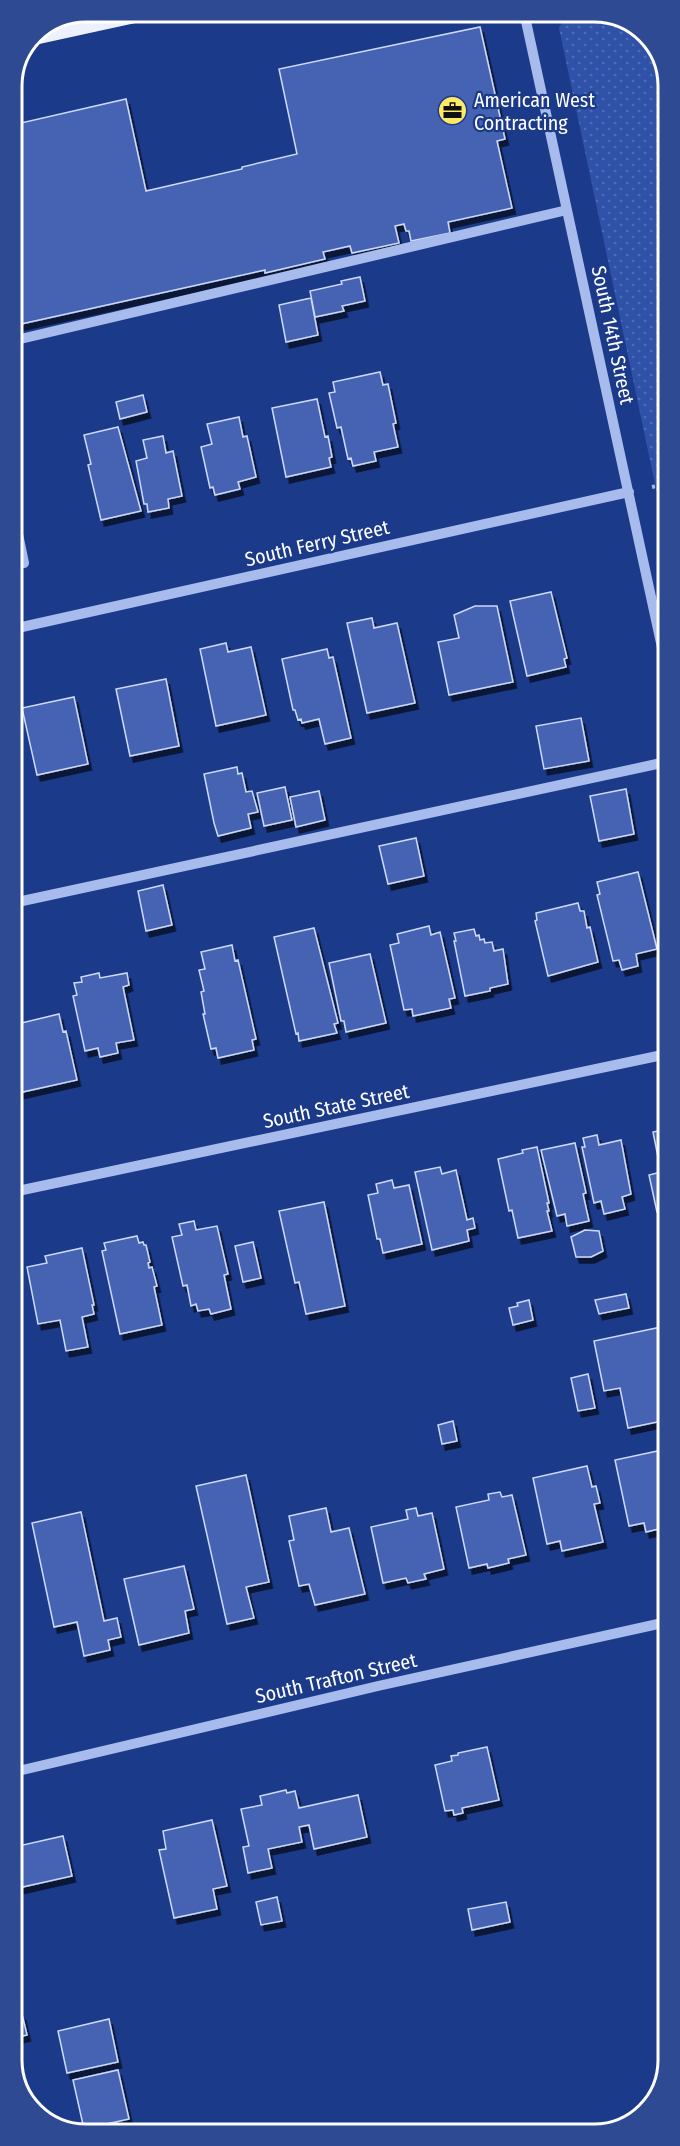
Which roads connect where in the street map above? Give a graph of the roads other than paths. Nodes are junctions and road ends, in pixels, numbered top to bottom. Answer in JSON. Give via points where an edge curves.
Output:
{"nodes":[{"id":1,"x":526,"y":23,"type":"edge"},
{"id":2,"x":567,"y":210,"type":"junction"},
{"id":3,"x":22,"y":339,"type":"edge"},
{"id":4,"x":628,"y":492,"type":"junction"},
{"id":5,"x":22,"y":553,"type":"edge"},
{"id":6,"x":24,"y":563,"type":"dead end"},
{"id":7,"x":22,"y":627,"type":"edge"},
{"id":8,"x":658,"y":629,"type":"edge"},
{"id":9,"x":658,"y":764,"type":"edge"},
{"id":10,"x":22,"y":901,"type":"edge"},
{"id":11,"x":658,"y":1056,"type":"edge"},
{"id":12,"x":22,"y":1190,"type":"edge"},
{"id":13,"x":658,"y":1624,"type":"edge"},
{"id":14,"x":22,"y":1770,"type":"edge"}],
"edges":[{"from":1,"to":2,"type":"street","name":"South 14th Street"},
{"from":2,"to":3,"type":"street"},
{"from":2,"to":4,"type":"street","name":"South 14th Street"},
{"from":4,"to":7,"type":"street","name":"South Ferry Street"},
{"from":4,"to":8,"type":"street","name":"South 14th Street"},
{"from":5,"to":6,"type":"street"},
{"from":9,"to":10,"type":"street"},
{"from":11,"to":12,"type":"street","name":"South State Street"},
{"from":13,"to":14,"type":"street","name":"South Trafton Street"}]}
